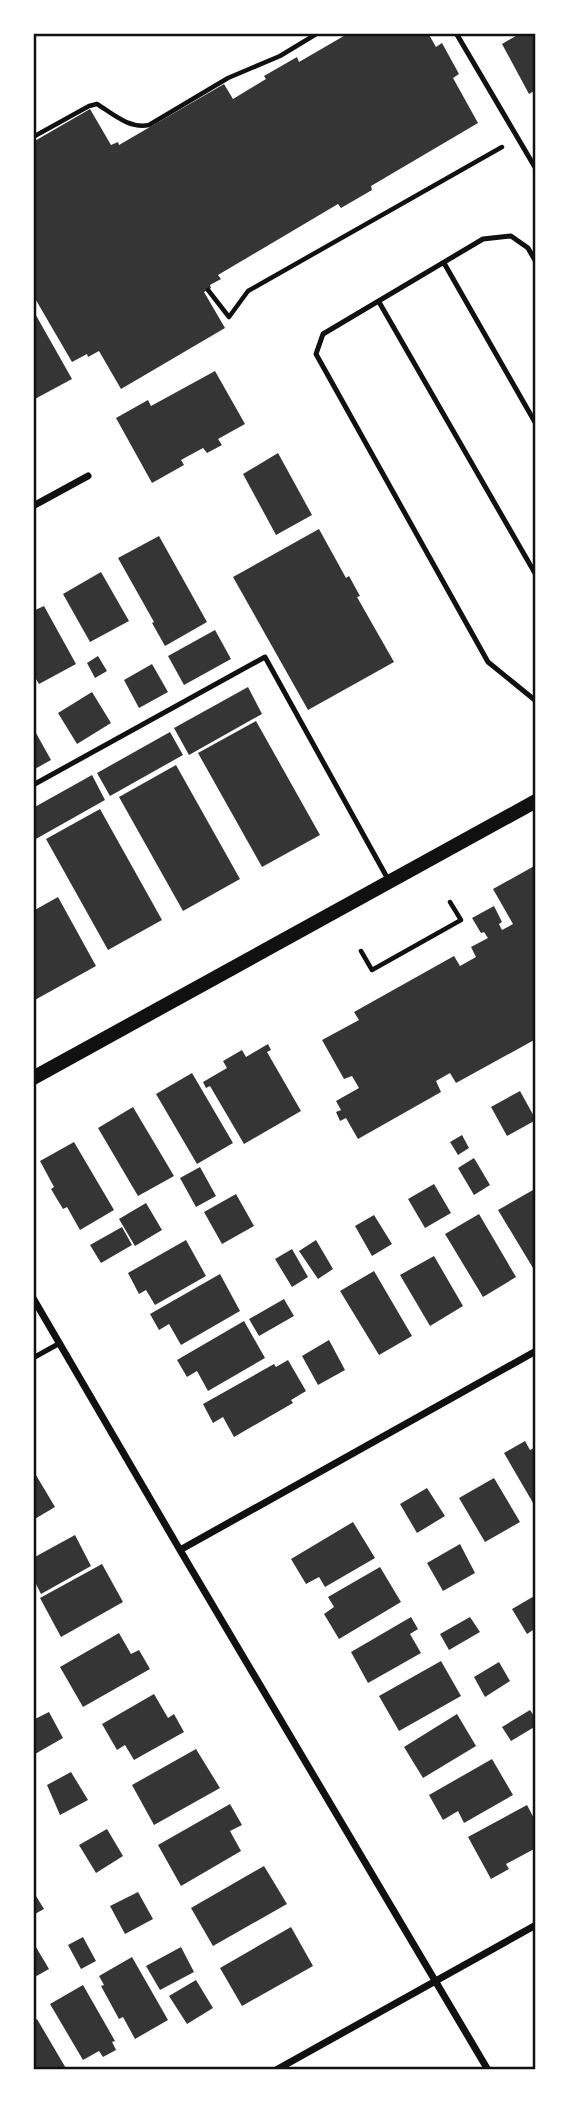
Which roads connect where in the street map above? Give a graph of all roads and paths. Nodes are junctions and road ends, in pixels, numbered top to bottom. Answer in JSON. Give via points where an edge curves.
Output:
{"nodes":[{"id":1,"x":318,"y":33,"type":"edge"},
{"id":2,"x":456,"y":33,"type":"edge"},
{"id":3,"x":33,"y":137,"type":"edge"},
{"id":4,"x":518,"y":138,"type":"junction"},
{"id":5,"x":536,"y":169,"type":"edge"},
{"id":6,"x":536,"y":262,"type":"edge"},
{"id":7,"x":444,"y":263,"type":"junction"},
{"id":8,"x":208,"y":290,"type":"dead end"},
{"id":9,"x":379,"y":302,"type":"junction"},
{"id":10,"x":536,"y":424,"type":"edge"},
{"id":11,"x":88,"y":476,"type":"dead end"},
{"id":12,"x":33,"y":506,"type":"edge"},
{"id":13,"x":536,"y":575,"type":"edge"},
{"id":14,"x":535,"y":700,"type":"edge"},
{"id":15,"x":33,"y":786,"type":"edge"},
{"id":16,"x":536,"y":801,"type":"edge"},
{"id":17,"x":390,"y":882,"type":"junction"},
{"id":18,"x":450,"y":902,"type":"dead end"},
{"id":19,"x":361,"y":951,"type":"dead end"},
{"id":20,"x":33,"y":1078,"type":"edge"},
{"id":21,"x":33,"y":1297,"type":"edge"},
{"id":22,"x":60,"y":1343,"type":"junction"},
{"id":23,"x":536,"y":1351,"type":"edge"},
{"id":24,"x":33,"y":1358,"type":"edge"},
{"id":25,"x":180,"y":1550,"type":"junction"},
{"id":26,"x":536,"y":1925,"type":"edge"},
{"id":27,"x":436,"y":1981,"type":"junction"},
{"id":28,"x":276,"y":2070,"type":"edge"},
{"id":29,"x":488,"y":2070,"type":"edge"}],
"edges":[{"from":1,"to":3,"type":"path","via":[[280,56],[228,78],[149,125],[127,123],[97,104]]},
{"from":2,"to":4,"type":"lane"},
{"from":4,"to":5,"type":"lane"},
{"from":4,"to":8,"type":"path","via":[[248,291],[229,317]]},
{"from":6,"to":7,"type":"lane","via":[[528,248],[511,236],[484,239]]},
{"from":7,"to":9,"type":"lane"},
{"from":7,"to":10,"type":"lane"},
{"from":9,"to":13,"type":"lane"},
{"from":9,"to":14,"type":"lane","via":[[323,334],[316,354],[488,662]]},
{"from":11,"to":12,"type":"street"},
{"from":15,"to":17,"type":"lane","via":[[265,657]]},
{"from":16,"to":17,"type":"main road"},
{"from":17,"to":20,"type":"main road"},
{"from":18,"to":19,"type":"path","via":[[461,920],[372,970]]},
{"from":21,"to":22,"type":"street"},
{"from":22,"to":24,"type":"lane"},
{"from":22,"to":25,"type":"street"},
{"from":23,"to":25,"type":"street"},
{"from":25,"to":27,"type":"street"},
{"from":26,"to":27,"type":"street"},
{"from":27,"to":28,"type":"street"},
{"from":27,"to":29,"type":"street"}]}
